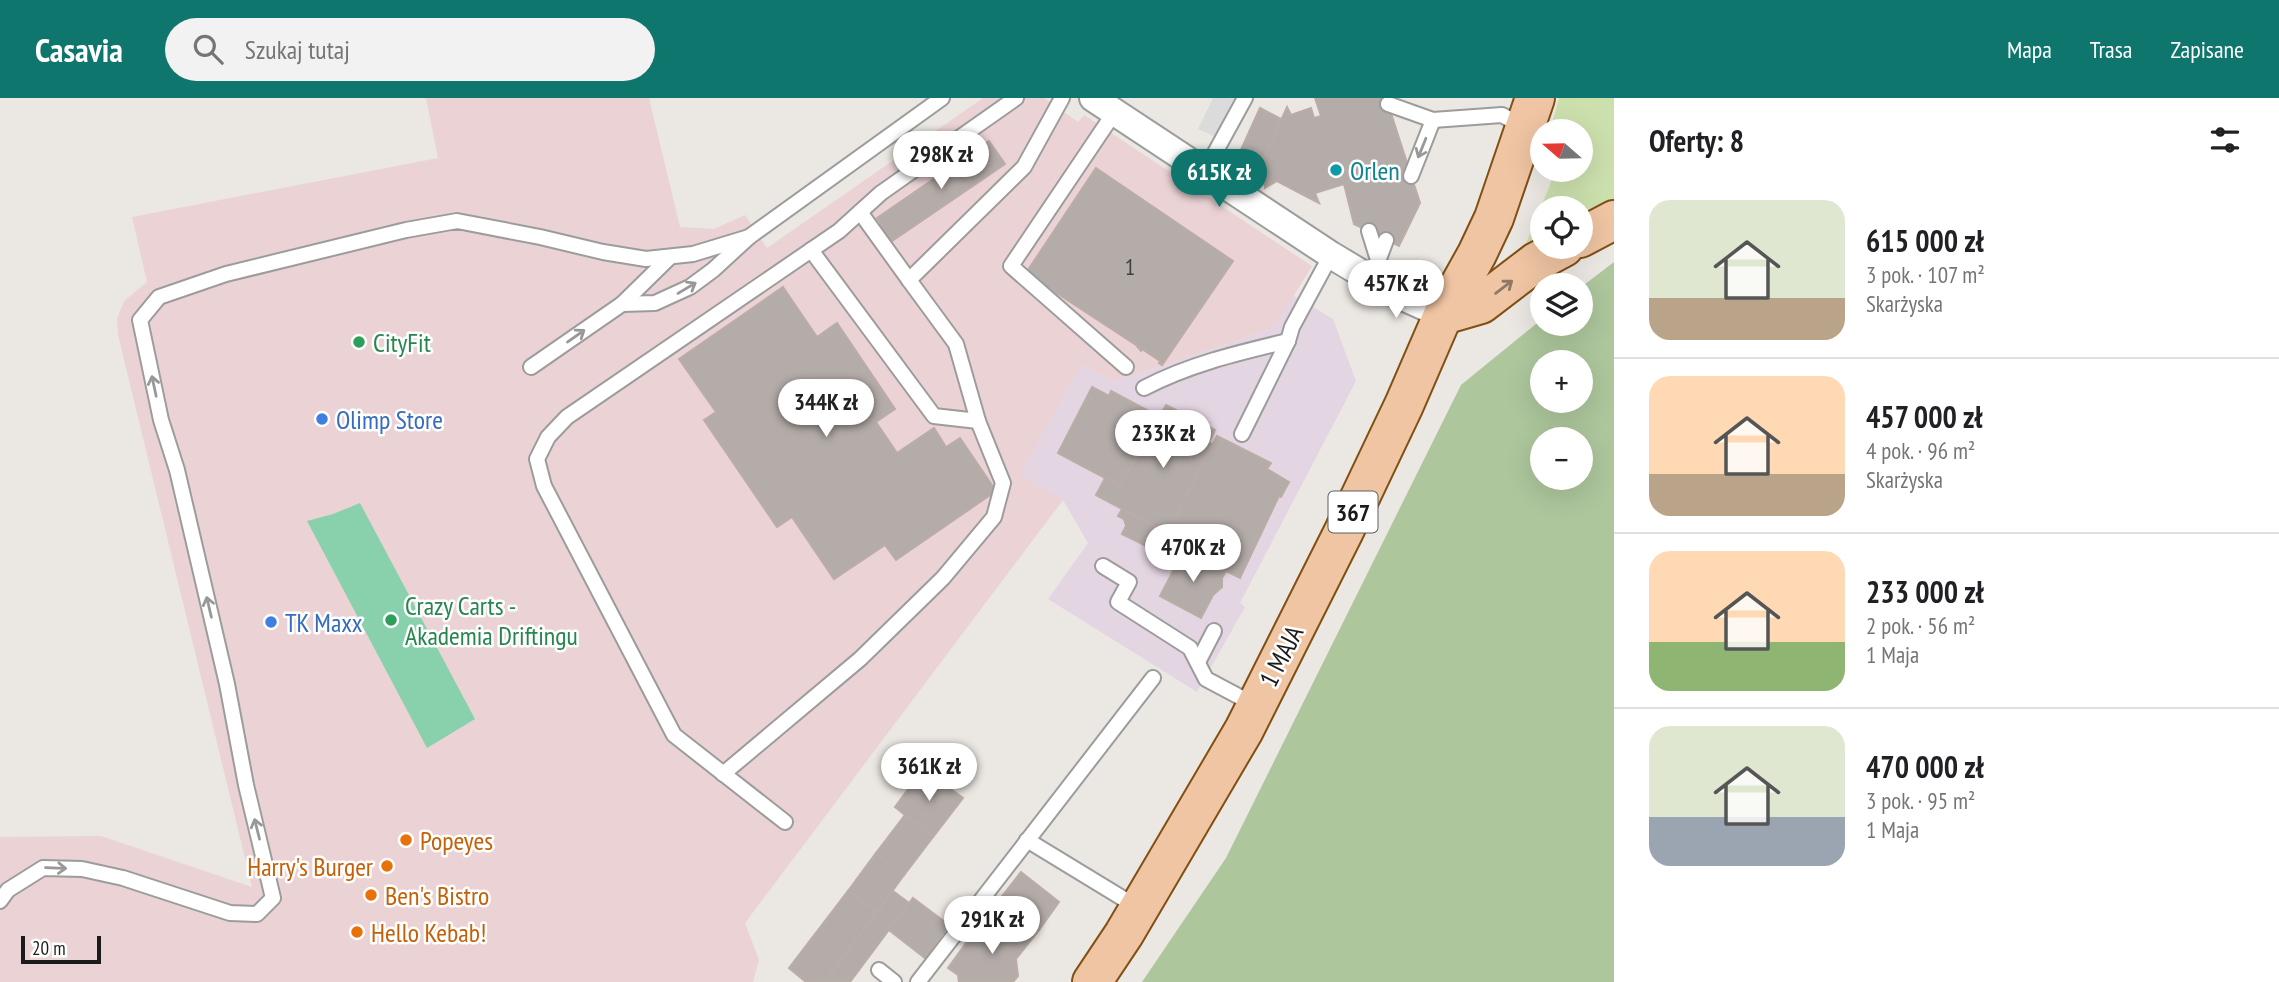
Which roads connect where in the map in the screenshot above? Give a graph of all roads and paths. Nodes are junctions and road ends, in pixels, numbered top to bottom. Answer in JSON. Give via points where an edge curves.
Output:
{"nodes":[{"id":1,"x":942,"y":98,"type":"edge"},
{"id":2,"x":1016,"y":98,"type":"edge"},
{"id":3,"x":1062,"y":98,"type":"edge"},
{"id":4,"x":1245,"y":98,"type":"edge"},
{"id":5,"x":1388,"y":104,"type":"dead end"},
{"id":6,"x":1104,"y":105,"type":"edge"},
{"id":7,"x":1517,"y":110,"type":"edge"},
{"id":8,"x":1433,"y":120,"type":"junction"},
{"id":9,"x":1205,"y":171,"type":"junction"},
{"id":10,"x":1411,"y":176,"type":"dead end"},
{"id":11,"x":860,"y":212,"type":"junction"},
{"id":12,"x":1614,"y":219,"type":"edge"},
{"id":13,"x":1369,"y":231,"type":"dead end"},
{"id":14,"x":1593,"y":231,"type":"edge"},
{"id":15,"x":749,"y":237,"type":"junction"},
{"id":16,"x":1386,"y":240,"type":"dead end"},
{"id":17,"x":811,"y":250,"type":"junction"},
{"id":18,"x":1331,"y":255,"type":"junction"},
{"id":19,"x":670,"y":257,"type":"junction"},
{"id":20,"x":1542,"y":259,"type":"edge"},
{"id":21,"x":1375,"y":270,"type":"junction"},
{"id":22,"x":909,"y":280,"type":"junction"},
{"id":23,"x":622,"y":304,"type":"junction"},
{"id":24,"x":1443,"y":315,"type":"junction"},
{"id":25,"x":1288,"y":341,"type":"junction"},
{"id":26,"x":531,"y":367,"type":"dead end"},
{"id":27,"x":1126,"y":367,"type":"dead end"},
{"id":28,"x":1144,"y":388,"type":"dead end"},
{"id":29,"x":978,"y":421,"type":"junction"},
{"id":30,"x":1242,"y":434,"type":"dead end"},
{"id":31,"x":1103,"y":566,"type":"dead end"},
{"id":32,"x":1214,"y":631,"type":"dead end"},
{"id":33,"x":1198,"y":662,"type":"junction"},
{"id":34,"x":1153,"y":678,"type":"dead end"},
{"id":35,"x":1256,"y":706,"type":"junction"},
{"id":36,"x":723,"y":774,"type":"junction"},
{"id":37,"x":785,"y":822,"type":"dead end"},
{"id":38,"x":1027,"y":841,"type":"junction"},
{"id":39,"x":0,"y":901,"type":"edge"},
{"id":40,"x":1139,"y":908,"type":"junction"},
{"id":41,"x":879,"y":970,"type":"dead end"},
{"id":42,"x":894,"y":982,"type":"edge"},
{"id":43,"x":918,"y":982,"type":"edge"},
{"id":44,"x":1092,"y":982,"type":"edge"}],
"edges":[{"from":1,"to":15,"type":"lane"},
{"from":2,"to":11,"type":"lane"},
{"from":3,"to":22,"type":"lane","via":[[1024,167]]},
{"from":4,"to":9,"type":"lane"},
{"from":5,"to":8,"type":"lane"},
{"from":6,"to":9,"type":"street"},
{"from":6,"to":27,"type":"lane","via":[[1011,266]]},
{"from":7,"to":8,"type":"lane"},
{"from":7,"to":24,"type":"main road","name":"1 MAJA","number":"367","via":[[1494,218]]},
{"from":8,"to":10,"type":"lane","one_way":true},
{"from":9,"to":18,"type":"street"},
{"from":11,"to":17,"type":"lane"},
{"from":11,"to":22,"type":"lane"},
{"from":12,"to":14,"type":"main road"},
{"from":13,"to":21,"type":"lane"},
{"from":15,"to":19,"type":"lane"},
{"from":23,"to":15,"type":"lane","one_way":true,"via":[[655,303],[690,287]]},
{"from":16,"to":21,"type":"lane"},
{"from":17,"to":29,"type":"lane","via":[[934,416]]},
{"from":17,"to":36,"type":"lane","via":[[567,417],[548,437],[537,459],[544,486],[674,735]]},
{"from":18,"to":21,"type":"street"},
{"from":18,"to":25,"type":"lane"},
{"from":19,"to":23,"type":"lane"},
{"from":39,"to":19,"type":"lane","one_way":true,"via":[[8,890],[43,868],[82,869],[123,878],[230,913],[257,914],[273,898],[228,684],[140,320],[159,297],[226,274],[457,221],[628,257]]},
{"from":24,"to":20,"type":"main road","one_way":true,"via":[[1481,304]]},
{"from":21,"to":24,"type":"street"},
{"from":22,"to":29,"type":"lane","via":[[956,344]]},
{"from":26,"to":23,"type":"lane","one_way":true},
{"from":24,"to":35,"type":"main road","name":"1 MAJA","number":"367","via":[[1344,531]]},
{"from":25,"to":28,"type":"lane","via":[[1220,357]]},
{"from":25,"to":30,"type":"lane"},
{"from":29,"to":36,"type":"lane","via":[[1003,482],[994,517],[943,578],[860,659]]},
{"from":31,"to":33,"type":"lane","via":[[1129,582],[1118,602],[1190,648]]},
{"from":32,"to":33,"type":"lane"},
{"from":33,"to":35,"type":"lane","via":[[1206,679]]},
{"from":34,"to":38,"type":"lane"},
{"from":35,"to":40,"type":"main road","name":"1 MAJA","number":"367"},
{"from":36,"to":37,"type":"lane"},
{"from":38,"to":40,"type":"lane"},
{"from":38,"to":43,"type":"lane"},
{"from":40,"to":44,"type":"main road","name":"1 MAJA","number":"367"},
{"from":41,"to":42,"type":"lane"}]}
